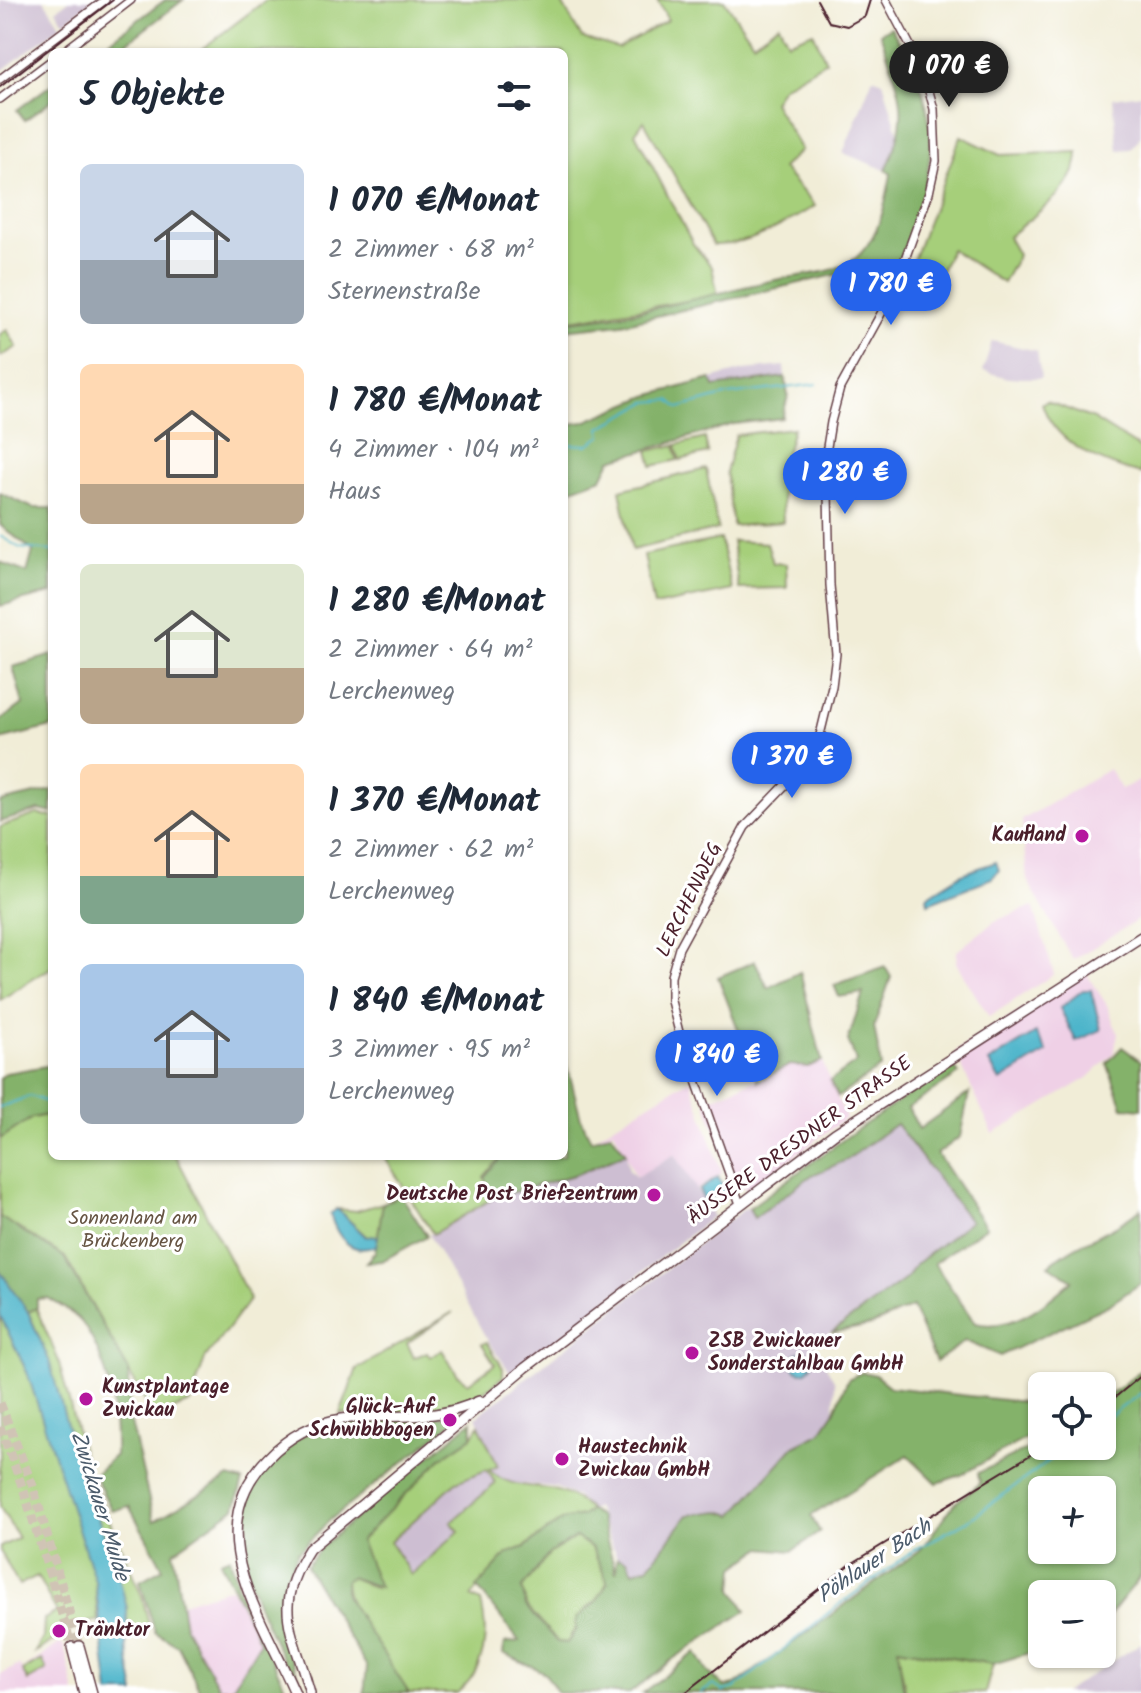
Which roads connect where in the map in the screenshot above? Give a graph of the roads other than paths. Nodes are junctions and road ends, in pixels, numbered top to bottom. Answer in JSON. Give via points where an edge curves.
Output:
{"nodes":[{"id":1,"x":105,"y":0,"type":"edge"},
{"id":2,"x":131,"y":0,"type":"edge"},
{"id":3,"x":886,"y":0,"type":"edge"},
{"id":4,"x":68,"y":48,"type":"edge"},
{"id":5,"x":48,"y":63,"type":"edge"},
{"id":6,"x":0,"y":79,"type":"edge"},
{"id":7,"x":0,"y":99,"type":"edge"},
{"id":8,"x":1141,"y":937,"type":"edge"},
{"id":9,"x":740,"y":1204,"type":"junction"},
{"id":10,"x":493,"y":1394,"type":"junction"},
{"id":11,"x":456,"y":1411,"type":"junction"},
{"id":12,"x":463,"y":1419,"type":"junction"},
{"id":13,"x":84,"y":1693,"type":"edge"},
{"id":14,"x":92,"y":1693,"type":"edge"},
{"id":15,"x":295,"y":1693,"type":"edge"},
{"id":16,"x":310,"y":1693,"type":"edge"}],
"edges":[{"from":1,"to":6,"type":"street"},
{"from":2,"to":4,"type":"street"},
{"from":3,"to":9,"type":"street","name":"LERCHENWEG","via":[[923,70],[937,144],[929,193],[893,292],[840,388],[827,447],[836,654],[820,735],[791,779],[745,827],[679,948],[671,976],[680,1036]]},
{"from":5,"to":7,"type":"street"},
{"from":8,"to":9,"type":"main road","name":"ÄUSSERE DRESDNER STRASSE","via":[[859,1116]]},
{"from":9,"to":10,"type":"main road","name":"ÄUSSERE DRESDNER STRASSE"},
{"from":10,"to":11,"type":"main road","name":"ÄUSSERE DRESDNER STRASSE"},
{"from":10,"to":12,"type":"main road","name":"ÄUSSERE DRESDNER STRASSE"},
{"from":11,"to":12,"type":"main road"},
{"from":11,"to":15,"type":"main road","name":"ÄUSSERE DRESDNER STRASSE","via":[[317,1425],[275,1451],[254,1476],[238,1521],[239,1566]]},
{"from":12,"to":16,"type":"main road","name":"ÄUSSERE DRESDNER STRASSE","via":[[309,1549],[298,1566],[286,1612]]},
{"from":13,"to":14,"type":"main road","via":[[76,1646]]}]}
